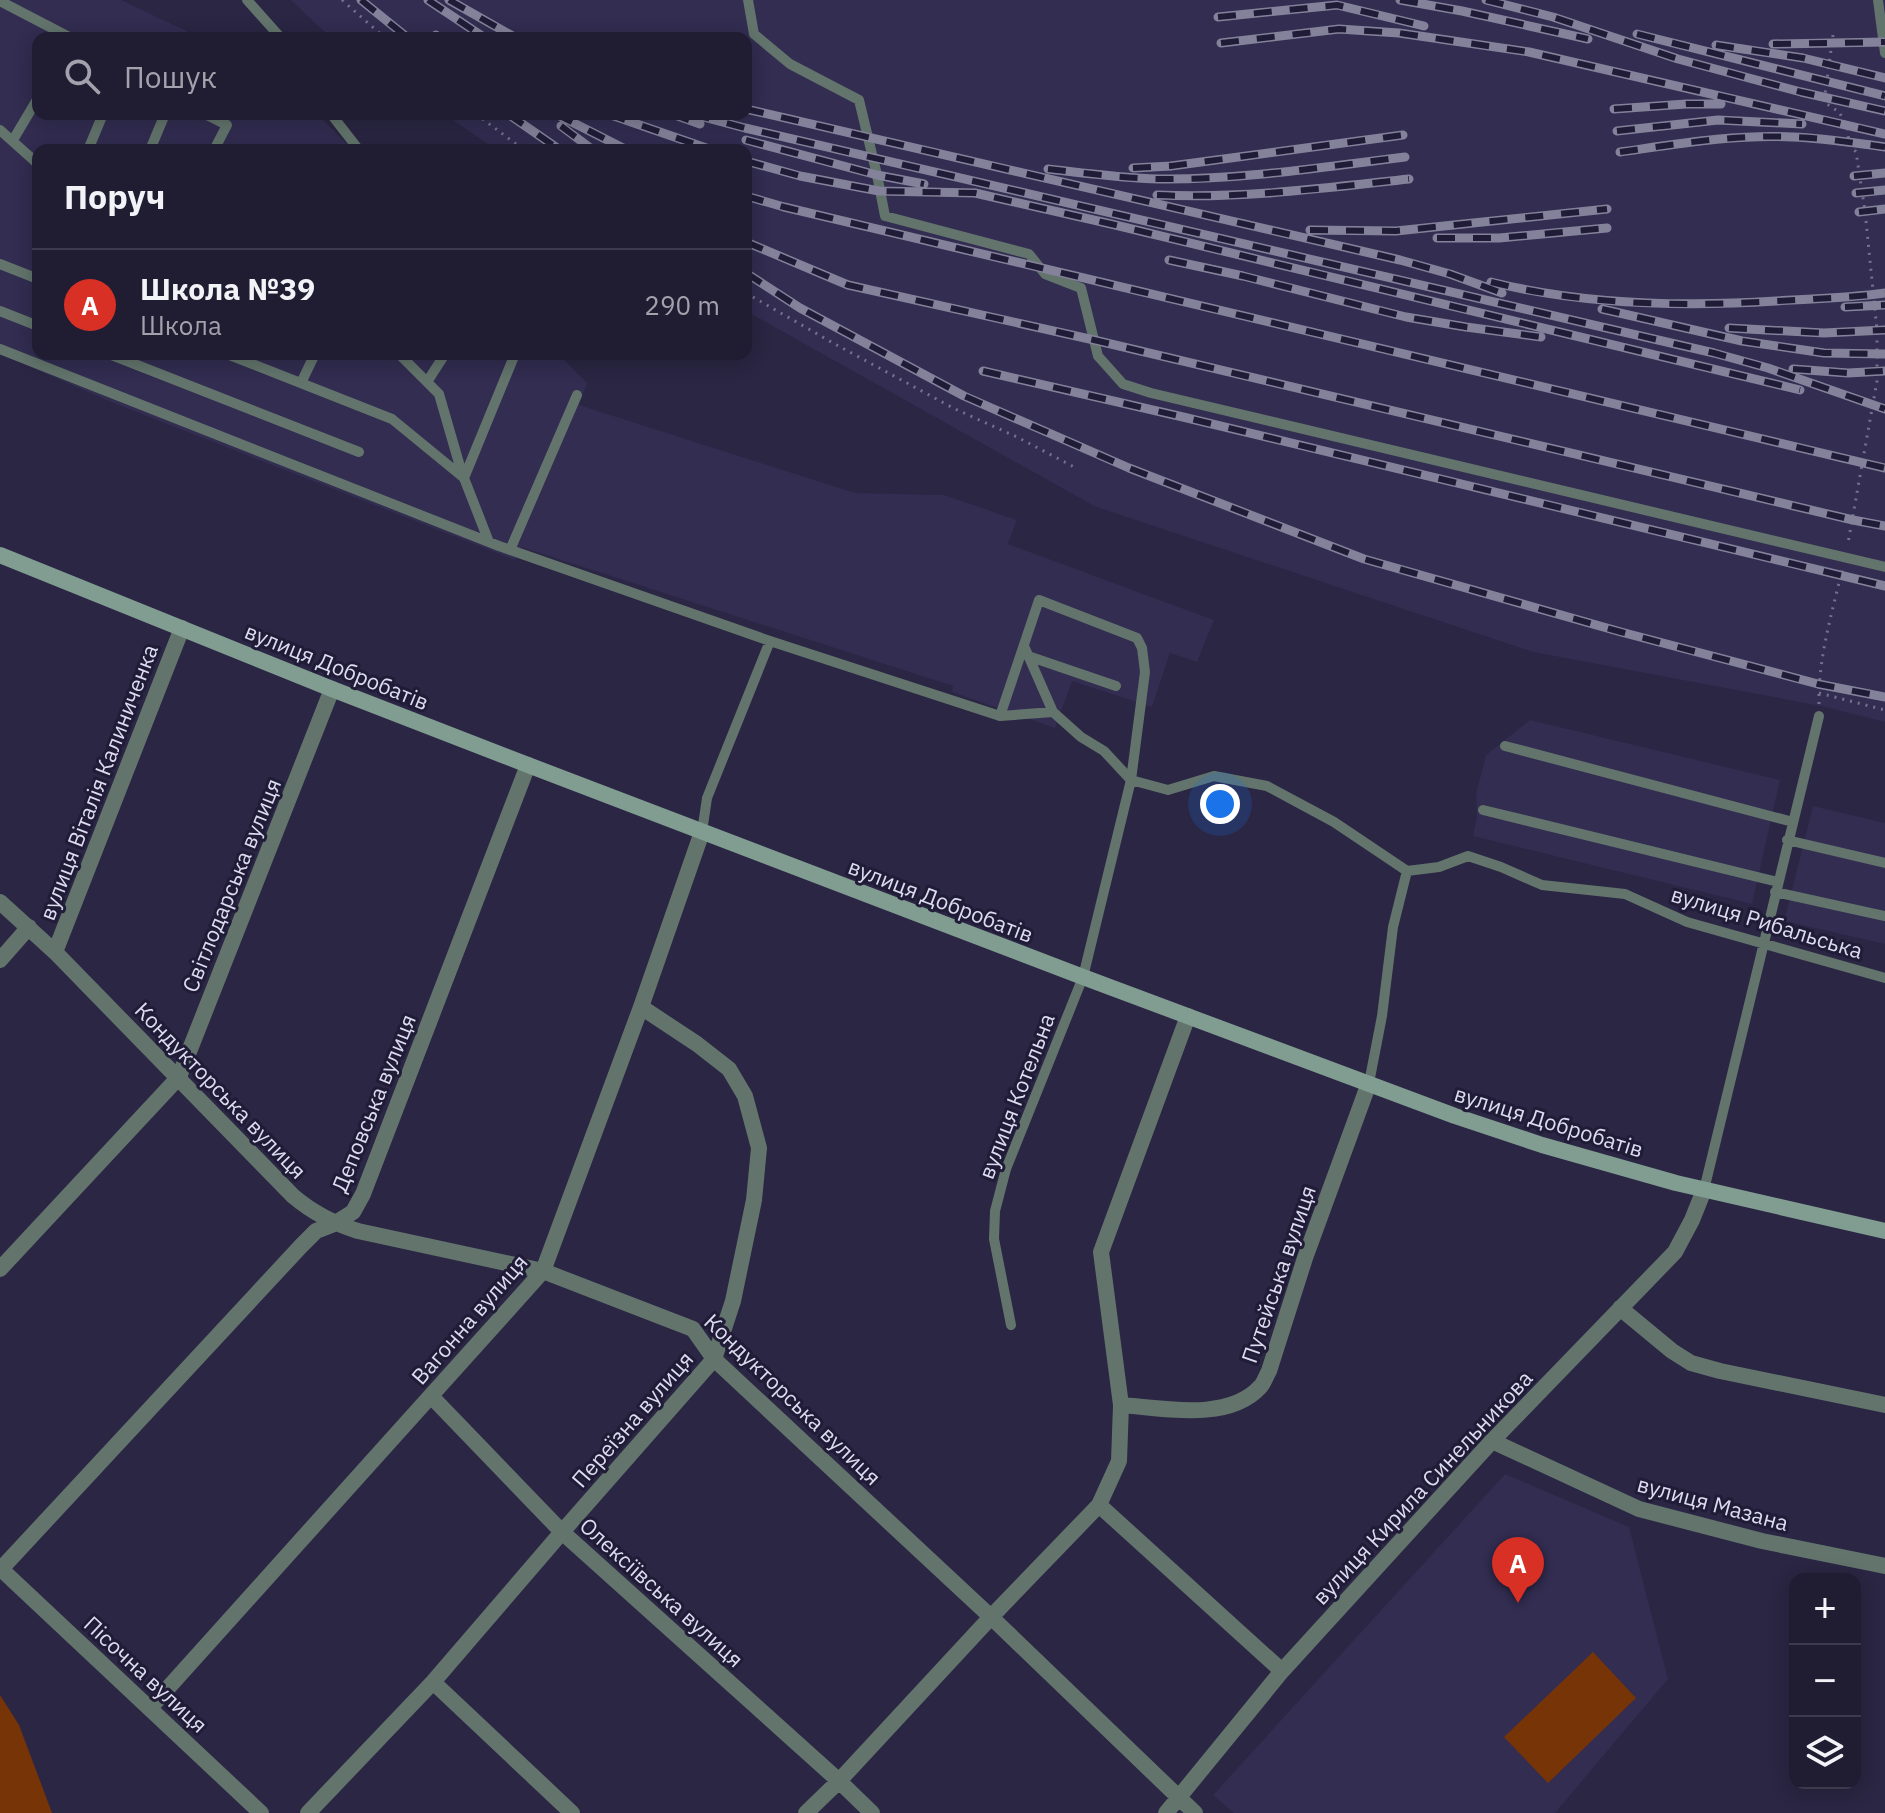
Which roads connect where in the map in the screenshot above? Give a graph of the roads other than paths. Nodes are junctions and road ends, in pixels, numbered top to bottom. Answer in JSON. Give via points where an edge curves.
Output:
{"nodes":[{"id":1,"x":247,"y":0,"type":"edge"},
{"id":2,"x":748,"y":0,"type":"edge"},
{"id":3,"x":1878,"y":0,"type":"edge"},
{"id":4,"x":0,"y":1,"type":"edge"},
{"id":5,"x":59,"y":32,"type":"edge"},
{"id":6,"x":276,"y":32,"type":"edge"},
{"id":7,"x":1885,"y":53,"type":"edge"},
{"id":8,"x":32,"y":108,"type":"edge"},
{"id":9,"x":100,"y":120,"type":"edge"},
{"id":10,"x":162,"y":120,"type":"edge"},
{"id":11,"x":217,"y":120,"type":"edge"},
{"id":12,"x":336,"y":120,"type":"edge"},
{"id":13,"x":0,"y":130,"type":"edge"},
{"id":14,"x":13,"y":140,"type":"junction"},
{"id":15,"x":90,"y":144,"type":"edge"},
{"id":16,"x":152,"y":144,"type":"edge"},
{"id":17,"x":217,"y":144,"type":"edge"},
{"id":18,"x":354,"y":144,"type":"edge"},
{"id":19,"x":32,"y":158,"type":"edge"},
{"id":20,"x":0,"y":264,"type":"edge"},
{"id":21,"x":32,"y":277,"type":"edge"},
{"id":22,"x":0,"y":311,"type":"edge"},
{"id":23,"x":32,"y":324,"type":"edge"},
{"id":24,"x":0,"y":349,"type":"edge"},
{"id":25,"x":124,"y":360,"type":"edge"},
{"id":26,"x":242,"y":360,"type":"edge"},
{"id":27,"x":312,"y":360,"type":"edge"},
{"id":28,"x":405,"y":360,"type":"edge"},
{"id":29,"x":441,"y":360,"type":"edge"},
{"id":30,"x":513,"y":360,"type":"edge"},
{"id":31,"x":427,"y":382,"type":"junction"},
{"id":32,"x":301,"y":383,"type":"junction"},
{"id":33,"x":577,"y":395,"type":"dead end"},
{"id":34,"x":359,"y":452,"type":"dead end"},
{"id":35,"x":464,"y":478,"type":"junction"},
{"id":36,"x":489,"y":542,"type":"junction"},
{"id":37,"x":510,"y":550,"type":"junction"},
{"id":38,"x":0,"y":555,"type":"edge"},
{"id":39,"x":1885,"y":567,"type":"edge"},
{"id":40,"x":182,"y":628,"type":"junction"},
{"id":41,"x":770,"y":641,"type":"junction"},
{"id":42,"x":1026,"y":651,"type":"junction"},
{"id":43,"x":1116,"y":686,"type":"dead end"},
{"id":44,"x":332,"y":689,"type":"junction"},
{"id":45,"x":1053,"y":712,"type":"junction"},
{"id":46,"x":1000,"y":716,"type":"junction"},
{"id":47,"x":1819,"y":716,"type":"road end"},
{"id":48,"x":1505,"y":746,"type":"dead end"},
{"id":49,"x":528,"y":765,"type":"junction"},
{"id":50,"x":1131,"y":780,"type":"junction"},
{"id":51,"x":1483,"y":810,"type":"dead end"},
{"id":52,"x":1793,"y":822,"type":"junction"},
{"id":53,"x":702,"y":832,"type":"junction"},
{"id":54,"x":1787,"y":840,"type":"junction"},
{"id":55,"x":1885,"y":863,"type":"edge"},
{"id":56,"x":1407,"y":871,"type":"junction"},
{"id":57,"x":1776,"y":887,"type":"junction"},
{"id":58,"x":0,"y":902,"type":"edge"},
{"id":59,"x":1885,"y":916,"type":"edge"},
{"id":60,"x":29,"y":927,"type":"junction"},
{"id":61,"x":1762,"y":944,"type":"junction"},
{"id":62,"x":55,"y":952,"type":"junction"},
{"id":63,"x":0,"y":960,"type":"edge"},
{"id":64,"x":1083,"y":977,"type":"junction"},
{"id":65,"x":1885,"y":978,"type":"edge"},
{"id":66,"x":641,"y":1007,"type":"junction"},
{"id":67,"x":1188,"y":1016,"type":"junction"},
{"id":68,"x":179,"y":1077,"type":"junction"},
{"id":69,"x":1369,"y":1083,"type":"junction"},
{"id":70,"x":1704,"y":1190,"type":"junction"},
{"id":71,"x":334,"y":1224,"type":"junction"},
{"id":72,"x":1885,"y":1231,"type":"edge"},
{"id":73,"x":0,"y":1269,"type":"edge"},
{"id":74,"x":543,"y":1271,"type":"junction"},
{"id":75,"x":1620,"y":1308,"type":"junction"},
{"id":76,"x":1011,"y":1325,"type":"dead end"},
{"id":77,"x":714,"y":1359,"type":"junction"},
{"id":78,"x":431,"y":1396,"type":"junction"},
{"id":79,"x":1121,"y":1405,"type":"junction"},
{"id":80,"x":1885,"y":1405,"type":"edge"},
{"id":81,"x":1492,"y":1441,"type":"junction"},
{"id":82,"x":1099,"y":1505,"type":"junction"},
{"id":83,"x":562,"y":1532,"type":"junction"},
{"id":84,"x":1885,"y":1566,"type":"edge"},
{"id":85,"x":1,"y":1568,"type":"edge"},
{"id":86,"x":991,"y":1617,"type":"junction"},
{"id":87,"x":1282,"y":1671,"type":"junction"},
{"id":88,"x":433,"y":1682,"type":"junction"},
{"id":89,"x":150,"y":1708,"type":"junction"},
{"id":90,"x":839,"y":1781,"type":"junction"},
{"id":91,"x":1179,"y":1799,"type":"junction"},
{"id":92,"x":261,"y":1813,"type":"edge"},
{"id":93,"x":308,"y":1813,"type":"edge"},
{"id":94,"x":572,"y":1813,"type":"edge"},
{"id":95,"x":806,"y":1813,"type":"edge"},
{"id":96,"x":872,"y":1813,"type":"edge"},
{"id":97,"x":1166,"y":1813,"type":"edge"},
{"id":98,"x":1195,"y":1813,"type":"edge"}],
"edges":[{"from":1,"to":6,"type":"lane"},
{"from":2,"to":39,"type":"lane","via":[[754,34],[790,64],[859,100],[885,216],[1029,254],[1045,274],[1081,288],[1098,356],[1123,384]]},
{"from":3,"to":7,"type":"lane"},
{"from":4,"to":5,"type":"lane"},
{"from":8,"to":14,"type":"lane"},
{"from":9,"to":15,"type":"lane"},
{"from":10,"to":16,"type":"lane"},
{"from":11,"to":17,"type":"lane","via":[[227,125]]},
{"from":12,"to":18,"type":"lane"},
{"from":13,"to":14,"type":"lane"},
{"from":14,"to":19,"type":"lane"},
{"from":20,"to":21,"type":"lane"},
{"from":22,"to":23,"type":"lane"},
{"from":24,"to":36,"type":"lane"},
{"from":25,"to":34,"type":"lane"},
{"from":26,"to":32,"type":"lane"},
{"from":27,"to":32,"type":"lane"},
{"from":28,"to":31,"type":"lane"},
{"from":29,"to":31,"type":"lane"},
{"from":30,"to":35,"type":"lane"},
{"from":31,"to":35,"type":"lane","via":[[439,394]]},
{"from":32,"to":35,"type":"lane","via":[[392,419]]},
{"from":33,"to":37,"type":"lane"},
{"from":35,"to":36,"type":"lane"},
{"from":36,"to":37,"type":"lane"},
{"from":37,"to":41,"type":"lane"},
{"from":38,"to":40,"type":"street","name":"вулиця Добробатів"},
{"from":40,"to":44,"type":"street","name":"вулиця Добробатів"},
{"from":40,"to":62,"type":"street","name":"вулиця Віталія Калиниченка"},
{"from":41,"to":46,"type":"lane"},
{"from":41,"to":53,"type":"lane","via":[[707,798]]},
{"from":42,"to":43,"type":"lane"},
{"from":42,"to":45,"type":"lane"},
{"from":42,"to":46,"type":"lane"},
{"from":42,"to":50,"type":"lane","name":"вулиця Котельна","via":[[1039,600],[1137,638],[1145,672]]},
{"from":44,"to":49,"type":"street","name":"вулиця Добробатів"},
{"from":44,"to":68,"type":"street","name":"Світлодарська вулиця"},
{"from":45,"to":46,"type":"lane"},
{"from":45,"to":50,"type":"lane","via":[[1104,751]]},
{"from":47,"to":52,"type":"lane"},
{"from":48,"to":52,"type":"lane"},
{"from":49,"to":53,"type":"street","name":"вулиця Добробатів"},
{"from":49,"to":71,"type":"street","name":"Деповська вулиця","via":[[363,1194],[353,1212]]},
{"from":50,"to":56,"type":"lane","via":[[1168,790],[1214,776],[1267,786]]},
{"from":50,"to":64,"type":"lane","name":"вулиця Котельна"},
{"from":51,"to":57,"type":"lane"},
{"from":52,"to":54,"type":"lane"},
{"from":53,"to":64,"type":"street","name":"вулиця Добробатів"},
{"from":53,"to":66,"type":"street","name":"Вагонна вулиця"},
{"from":54,"to":55,"type":"lane"},
{"from":54,"to":57,"type":"lane"},
{"from":56,"to":61,"type":"lane","name":"вулиця Рибальська","via":[[1468,856],[1542,885],[1625,894],[1687,922]]},
{"from":56,"to":69,"type":"lane"},
{"from":57,"to":59,"type":"lane"},
{"from":57,"to":61,"type":"lane"},
{"from":58,"to":60,"type":"street","name":"Кондукторська вулиця"},
{"from":60,"to":62,"type":"street","name":"Кондукторська вулиця"},
{"from":60,"to":63,"type":"street"},
{"from":61,"to":65,"type":"lane","name":"вулиця Рибальська"},
{"from":61,"to":70,"type":"lane"},
{"from":62,"to":68,"type":"street","name":"Кондукторська вулиця"},
{"from":64,"to":67,"type":"street","name":"вулиця Добробатів"},
{"from":64,"to":76,"type":"lane","name":"вулиця Котельна","via":[[1006,1169],[995,1211],[994,1239]]},
{"from":66,"to":74,"type":"street","name":"Вагонна вулиця"},
{"from":66,"to":77,"type":"street","name":"Переїзна вулиця","via":[[729,1069],[745,1096],[759,1148],[733,1301]]},
{"from":67,"to":69,"type":"street","name":"вулиця Добробатів"},
{"from":67,"to":79,"type":"street","via":[[1101,1252]]},
{"from":68,"to":71,"type":"street","name":"Кондукторська вулиця","via":[[293,1196]]},
{"from":68,"to":73,"type":"street","name":"Світлодарська вулиця"},
{"from":69,"to":70,"type":"street","name":"вулиця Добробатів","via":[[1542,1145]]},
{"from":69,"to":79,"type":"street","name":"Путейська вулиця","via":[[1262,1386],[1225,1407]]},
{"from":70,"to":72,"type":"street","name":"вулиця Добробатів"},
{"from":70,"to":75,"type":"street","name":"вулиця Кирила Синельникова","via":[[1675,1252]]},
{"from":71,"to":74,"type":"street","name":"Кондукторська вулиця"},
{"from":71,"to":85,"type":"street","name":"Деповська вулиця","via":[[316,1231],[301,1246]]},
{"from":74,"to":77,"type":"street","name":"Кондукторська вулиця","via":[[693,1329]]},
{"from":74,"to":78,"type":"street","name":"Вагонна вулиця"},
{"from":75,"to":80,"type":"street","via":[[1691,1363]]},
{"from":75,"to":81,"type":"street","name":"вулиця Кирила Синельникова"},
{"from":77,"to":83,"type":"street","name":"Переїзна вулиця"},
{"from":77,"to":86,"type":"street","name":"Кондукторська вулиця"},
{"from":78,"to":83,"type":"street","name":"Олексіївська вулиця"},
{"from":78,"to":89,"type":"street","name":"Вагонна вулиця"},
{"from":79,"to":82,"type":"street","via":[[1119,1461]]},
{"from":81,"to":84,"type":"street","name":"вулиця Мазана","via":[[1639,1509]]},
{"from":81,"to":87,"type":"street","name":"вулиця Кирила Синельникова"},
{"from":82,"to":86,"type":"street"},
{"from":82,"to":87,"type":"street"},
{"from":83,"to":88,"type":"street","name":"Переїзна вулиця"},
{"from":83,"to":90,"type":"street","name":"Олексіївська вулиця"},
{"from":85,"to":89,"type":"street","name":"Пісочна вулиця"},
{"from":86,"to":90,"type":"street"},
{"from":86,"to":91,"type":"street","name":"Кондукторська вулиця"},
{"from":87,"to":91,"type":"street","name":"вулиця Кирила Синельникова"},
{"from":88,"to":93,"type":"street","name":"Переїзна вулиця"},
{"from":88,"to":94,"type":"street"},
{"from":89,"to":92,"type":"street","name":"Пісочна вулиця"},
{"from":90,"to":95,"type":"street"},
{"from":90,"to":96,"type":"street","name":"Олексіївська вулиця"},
{"from":91,"to":97,"type":"street","name":"вулиця Кирила Синельникова"},
{"from":91,"to":98,"type":"street","name":"Кондукторська вулиця"}]}
